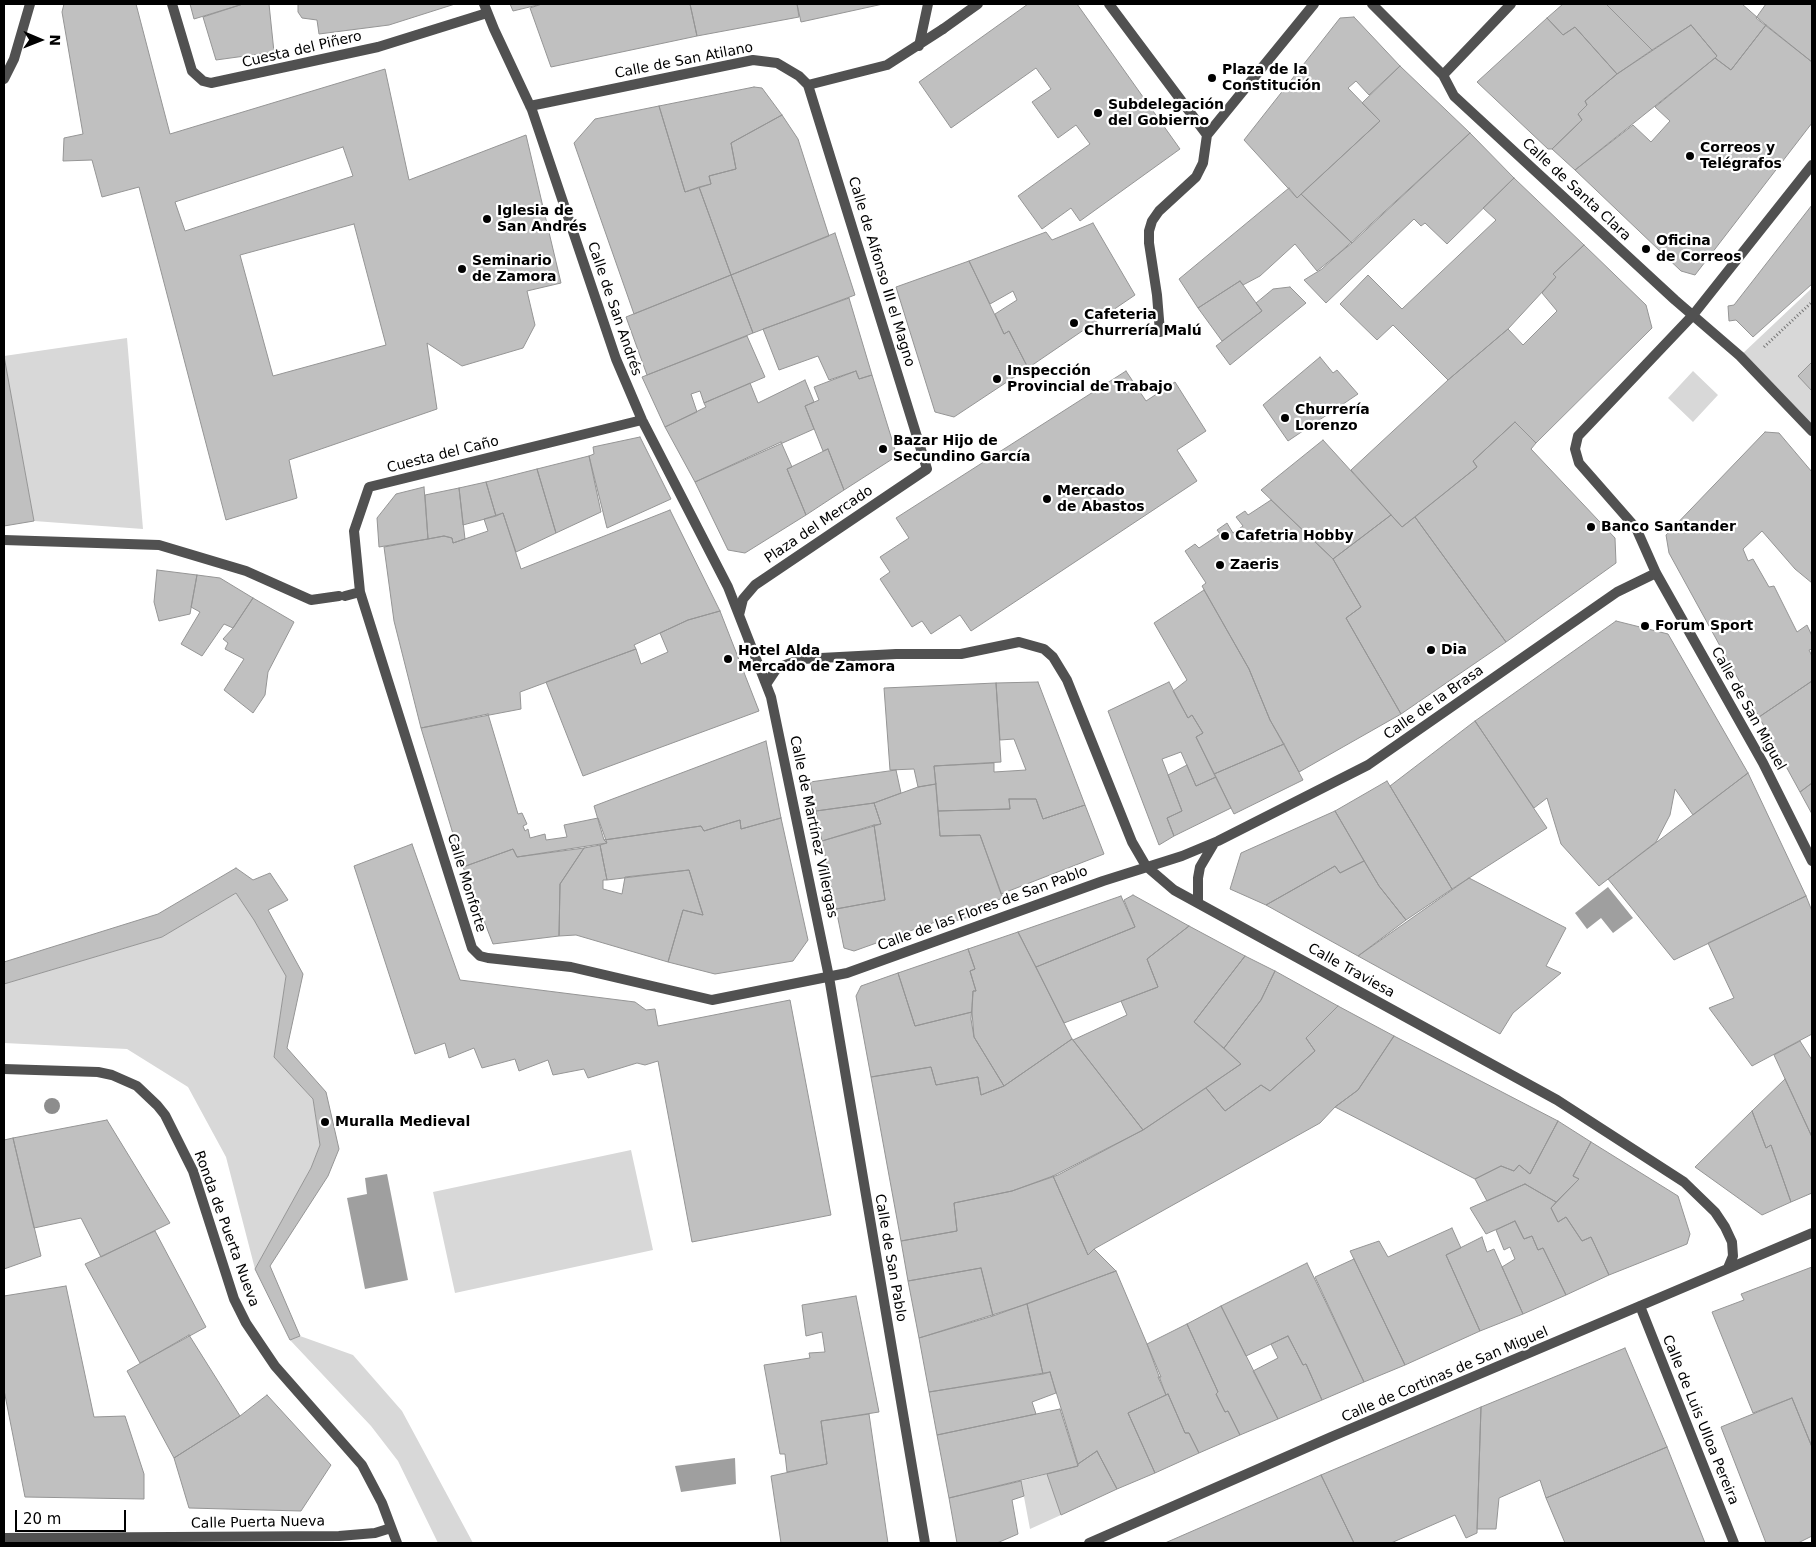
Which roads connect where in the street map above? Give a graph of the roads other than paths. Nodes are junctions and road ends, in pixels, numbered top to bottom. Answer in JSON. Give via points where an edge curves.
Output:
{"nodes":[{"id":1,"x":30,"y":4,"type":"edge"},
{"id":2,"x":172,"y":4,"type":"edge"},
{"id":3,"x":928,"y":4,"type":"edge"},
{"id":4,"x":978,"y":4,"type":"edge"},
{"id":5,"x":1108,"y":4,"type":"edge"},
{"id":6,"x":1314,"y":4,"type":"edge"},
{"id":7,"x":1372,"y":4,"type":"edge"},
{"id":8,"x":1511,"y":4,"type":"edge"},
{"id":9,"x":486,"y":8,"type":"edge"},
{"id":10,"x":920,"y":46,"type":"junction"},
{"id":11,"x":1443,"y":75,"type":"junction"},
{"id":12,"x":4,"y":79,"type":"edge"},
{"id":13,"x":808,"y":85,"type":"junction"},
{"id":14,"x":530,"y":106,"type":"junction"},
{"id":15,"x":1207,"y":135,"type":"junction"},
{"id":16,"x":1812,"y":165,"type":"edge"},
{"id":17,"x":1693,"y":315,"type":"junction"},
{"id":18,"x":1160,"y":332,"type":"dead end"},
{"id":19,"x":642,"y":420,"type":"junction"},
{"id":20,"x":1812,"y":431,"type":"edge"},
{"id":21,"x":928,"y":468,"type":"joint"},
{"id":22,"x":4,"y":540,"type":"edge"},
{"id":23,"x":1656,"y":572,"type":"junction"},
{"id":24,"x":360,"y":592,"type":"junction"},
{"id":25,"x":739,"y":615,"type":"junction"},
{"id":26,"x":767,"y":683,"type":"junction"},
{"id":27,"x":1218,"y":841,"type":"junction"},
{"id":28,"x":1812,"y":861,"type":"edge"},
{"id":29,"x":1146,"y":866,"type":"junction"},
{"id":30,"x":1198,"y":903,"type":"junction"},
{"id":31,"x":829,"y":977,"type":"junction"},
{"id":32,"x":4,"y":1069,"type":"edge"},
{"id":33,"x":1812,"y":1233,"type":"edge"},
{"id":34,"x":1728,"y":1268,"type":"junction"},
{"id":35,"x":1640,"y":1306,"type":"junction"},
{"id":36,"x":391,"y":1528,"type":"junction"},
{"id":37,"x":4,"y":1538,"type":"edge"},
{"id":38,"x":397,"y":1543,"type":"edge"},
{"id":39,"x":925,"y":1543,"type":"edge"},
{"id":40,"x":1088,"y":1543,"type":"edge"},
{"id":41,"x":1734,"y":1543,"type":"edge"}],
"edges":[{"from":1,"to":12,"type":"street","via":[[14,59]]},
{"from":2,"to":9,"type":"street","name":"Cuesta del Piñero","via":[[192,71],[203,81],[211,83],[378,47]]},
{"from":3,"to":10,"type":"street"},
{"from":4,"to":10,"type":"street"},
{"from":5,"to":15,"type":"street"},
{"from":6,"to":15,"type":"street"},
{"from":7,"to":11,"type":"street","name":"Calle de Santa Clara"},
{"from":8,"to":11,"type":"street"},
{"from":9,"to":14,"type":"street","name":"Calle de San Andrés"},
{"from":10,"to":13,"type":"street","via":[[887,65]]},
{"from":11,"to":17,"type":"street","name":"Calle de Santa Clara","via":[[1454,96]]},
{"from":13,"to":14,"type":"street","name":"Calle de San Atilano","via":[[777,63],[753,60]]},
{"from":13,"to":21,"type":"street","name":"Calle de Alfonso III el Magno"},
{"from":14,"to":19,"type":"street","name":"Calle de San Andrés","via":[[616,359]]},
{"from":15,"to":18,"type":"street","via":[[1203,163],[1196,177],[1159,211],[1148,231]]},
{"from":16,"to":17,"type":"street"},
{"from":17,"to":20,"type":"street","name":"Calle de Santa Clara","via":[[1747,363]]},
{"from":17,"to":23,"type":"street","name":"Calle de San Miguel","via":[[1575,442],[1579,463],[1632,521]]},
{"from":19,"to":24,"type":"street","name":"Cuesta del Caño","via":[[369,488],[354,531]]},
{"from":19,"to":25,"type":"street","name":"Calle de San Andrés","via":[[728,587]]},
{"from":21,"to":25,"type":"street","name":"Plaza del Mercado","via":[[755,585],[743,599]]},
{"from":22,"to":24,"type":"street","via":[[159,544],[246,571],[311,600]]},
{"from":23,"to":27,"type":"street","name":"Calle de la Brasa","via":[[1618,592],[1368,765]]},
{"from":23,"to":28,"type":"street","name":"Calle de San Miguel","via":[[1763,763]]},
{"from":24,"to":31,"type":"street","name":"Calle Monforte","via":[[472,948],[480,956],[570,967],[712,1000]]},
{"from":25,"to":26,"type":"street"},
{"from":26,"to":29,"type":"street","name":"Calle Traviesa","via":[[777,668],[802,659],[961,654],[1019,642],[1044,649],[1061,668],[1132,842]]},
{"from":26,"to":31,"type":"street","name":"Calle de Martínez Villergas"},
{"from":27,"to":29,"type":"street","name":"Calle de la Brasa"},
{"from":27,"to":30,"type":"street","name":"Calle de la Brasa","via":[[1210,847],[1200,867]]},
{"from":29,"to":30,"type":"street","name":"Calle Traviesa","via":[[1167,885]]},
{"from":29,"to":31,"type":"street","name":"Calle de las Flores de San Pablo","via":[[871,965]]},
{"from":30,"to":34,"type":"street","name":"Calle Traviesa","via":[[1557,1100],[1684,1182],[1725,1226],[1732,1242],[1733,1256]]},
{"from":31,"to":39,"type":"street","name":"Calle de San Pablo"},
{"from":32,"to":36,"type":"street","name":"Ronda de Puerta Nueva","via":[[112,1075],[137,1086],[157,1105],[193,1171],[234,1299],[246,1324],[275,1366],[362,1465]]},
{"from":33,"to":34,"type":"street","name":"Calle de Cortinas de San Miguel"},
{"from":34,"to":35,"type":"street","name":"Calle de Cortinas de San Miguel"},
{"from":35,"to":40,"type":"street","name":"Calle de Cortinas de San Miguel"},
{"from":35,"to":41,"type":"street","name":"Calle de Luis Ulloa Pereira"},
{"from":36,"to":37,"type":"street","name":"Calle Puerta Nueva","via":[[375,1533],[339,1536]]},
{"from":36,"to":38,"type":"street","name":"Ronda de Puerta Nueva"}]}
